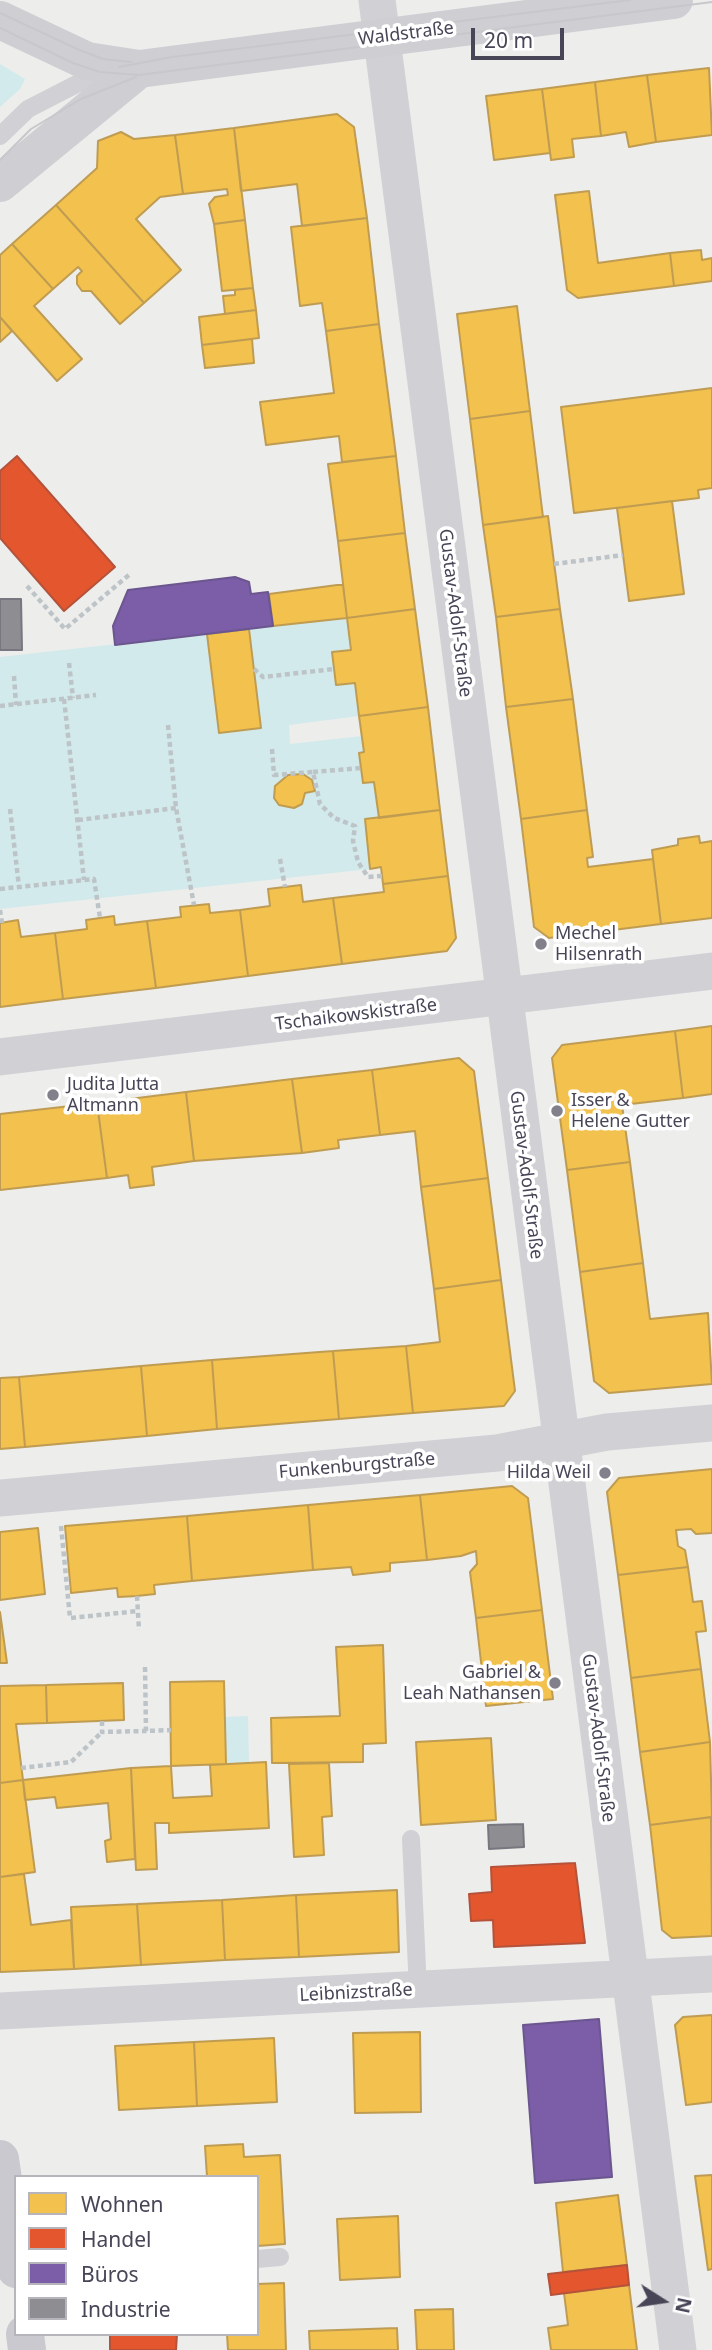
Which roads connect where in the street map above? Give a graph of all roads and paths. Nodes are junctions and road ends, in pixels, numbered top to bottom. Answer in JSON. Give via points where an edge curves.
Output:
{"nodes":[{"id":1,"x":377,"y":0,"type":"edge"},
{"id":2,"x":674,"y":0,"type":"edge"},
{"id":3,"x":0,"y":20,"type":"edge"},
{"id":4,"x":381,"y":37,"type":"junction"},
{"id":5,"x":129,"y":68,"type":"junction"},
{"id":6,"x":0,"y":136,"type":"edge"},
{"id":7,"x":0,"y":184,"type":"edge"},
{"id":8,"x":623,"y":555,"type":"dead end"},
{"id":9,"x":554,"y":564,"type":"dead end"},
{"id":10,"x":130,"y":575,"type":"dead end"},
{"id":11,"x":27,"y":586,"type":"dead end"},
{"id":12,"x":69,"y":663,"type":"dead end"},
{"id":13,"x":254,"y":669,"type":"dead end"},
{"id":14,"x":334,"y":669,"type":"dead end"},
{"id":15,"x":14,"y":676,"type":"dead end"},
{"id":16,"x":96,"y":695,"type":"dead end"},
{"id":17,"x":73,"y":698,"type":"junction"},
{"id":18,"x":64,"y":699,"type":"junction"},
{"id":19,"x":16,"y":705,"type":"junction"},
{"id":20,"x":0,"y":706,"type":"edge"},
{"id":21,"x":168,"y":725,"type":"dead end"},
{"id":22,"x":272,"y":749,"type":"dead end"},
{"id":23,"x":361,"y":768,"type":"dead end"},
{"id":24,"x":313,"y":772,"type":"junction"},
{"id":25,"x":176,"y":808,"type":"junction"},
{"id":26,"x":10,"y":809,"type":"dead end"},
{"id":27,"x":78,"y":820,"type":"junction"},
{"id":28,"x":280,"y":859,"type":"dead end"},
{"id":29,"x":382,"y":876,"type":"dead end"},
{"id":30,"x":84,"y":880,"type":"junction"},
{"id":31,"x":19,"y":887,"type":"junction"},
{"id":32,"x":285,"y":887,"type":"dead end"},
{"id":33,"x":0,"y":889,"type":"edge"},
{"id":34,"x":194,"y":905,"type":"dead end"},
{"id":35,"x":0,"y":910,"type":"edge"},
{"id":36,"x":100,"y":918,"type":"dead end"},
{"id":37,"x":2,"y":923,"type":"dead end"},
{"id":38,"x":712,"y":971,"type":"edge"},
{"id":39,"x":504,"y":998,"type":"junction"},
{"id":40,"x":0,"y":1057,"type":"edge"},
{"id":41,"x":712,"y":1423,"type":"edge"},
{"id":42,"x":560,"y":1441,"type":"junction"},
{"id":43,"x":59,"y":1493,"type":"junction"},
{"id":44,"x":0,"y":1498,"type":"edge"},
{"id":45,"x":136,"y":1596,"type":"dead end"},
{"id":46,"x":138,"y":1611,"type":"junction"},
{"id":47,"x":139,"y":1630,"type":"dead end"},
{"id":48,"x":145,"y":1667,"type":"dead end"},
{"id":49,"x":103,"y":1721,"type":"dead end"},
{"id":50,"x":171,"y":1730,"type":"dead end"},
{"id":51,"x":146,"y":1731,"type":"junction"},
{"id":52,"x":102,"y":1732,"type":"junction"},
{"id":53,"x":21,"y":1768,"type":"dead end"},
{"id":54,"x":411,"y":1839,"type":"dead end"},
{"id":55,"x":712,"y":1974,"type":"edge"},
{"id":56,"x":630,"y":1980,"type":"junction"},
{"id":57,"x":418,"y":1990,"type":"junction"},
{"id":58,"x":0,"y":2011,"type":"edge"},
{"id":59,"x":0,"y":2159,"type":"edge"},
{"id":60,"x":14,"y":2255,"type":"edge"},
{"id":61,"x":280,"y":2257,"type":"dead end"},
{"id":62,"x":259,"y":2259,"type":"edge"},
{"id":63,"x":678,"y":2350,"type":"edge"}],
"edges":[{"from":1,"to":4,"type":"street","name":"Gustav-Adolf-Straße"},
{"from":2,"to":4,"type":"main road","name":"Waldstraße"},
{"from":3,"to":5,"type":"main road","name":"Waldstraße","via":[[87,61]]},
{"from":4,"to":5,"type":"main road","name":"Waldstraße"},
{"from":4,"to":39,"type":"street","name":"Gustav-Adolf-Straße"},
{"from":5,"to":6,"type":"lane","via":[[100,72],[70,85],[28,109]]},
{"from":5,"to":7,"type":"main road"},
{"from":8,"to":9,"type":"path"},
{"from":10,"to":11,"type":"path","via":[[65,629]]},
{"from":12,"to":17,"type":"path"},
{"from":13,"to":14,"type":"path","via":[[263,677]]},
{"from":15,"to":19,"type":"path"},
{"from":16,"to":17,"type":"path"},
{"from":17,"to":18,"type":"path"},
{"from":18,"to":19,"type":"path"},
{"from":18,"to":27,"type":"path"},
{"from":19,"to":20,"type":"path"},
{"from":21,"to":25,"type":"path"},
{"from":22,"to":24,"type":"path","via":[[274,775]]},
{"from":23,"to":24,"type":"path"},
{"from":24,"to":29,"type":"path","via":[[320,804],[334,818],[355,826],[358,862],[368,877]]},
{"from":25,"to":27,"type":"path"},
{"from":25,"to":34,"type":"path"},
{"from":26,"to":31,"type":"path"},
{"from":27,"to":30,"type":"path"},
{"from":28,"to":32,"type":"path"},
{"from":30,"to":31,"type":"path"},
{"from":30,"to":36,"type":"path","via":[[94,879]]},
{"from":31,"to":33,"type":"path"},
{"from":35,"to":37,"type":"path"},
{"from":38,"to":39,"type":"street","name":"Tschaikowskistraße"},
{"from":39,"to":40,"type":"street","name":"Tschaikowskistraße"},
{"from":39,"to":42,"type":"street","name":"Gustav-Adolf-Straße"},
{"from":41,"to":42,"type":"street","name":"Funkenburgstraße"},
{"from":42,"to":43,"type":"street","name":"Funkenburgstraße","via":[[497,1453]]},
{"from":42,"to":56,"type":"street","name":"Gustav-Adolf-Straße"},
{"from":43,"to":44,"type":"street","name":"Funkenburgstraße"},
{"from":43,"to":46,"type":"path","via":[[70,1618]]},
{"from":45,"to":46,"type":"path"},
{"from":46,"to":47,"type":"path"},
{"from":48,"to":51,"type":"path"},
{"from":49,"to":52,"type":"path"},
{"from":50,"to":51,"type":"path"},
{"from":51,"to":52,"type":"path"},
{"from":52,"to":53,"type":"path","via":[[71,1762]]},
{"from":54,"to":57,"type":"lane"},
{"from":55,"to":56,"type":"street","name":"Leibnizstraße"},
{"from":56,"to":57,"type":"street","name":"Leibnizstraße"},
{"from":56,"to":63,"type":"street","name":"Gustav-Adolf-Straße"},
{"from":57,"to":58,"type":"street","name":"Leibnizstraße"},
{"from":59,"to":60,"type":"main road"},
{"from":61,"to":62,"type":"lane"}]}
